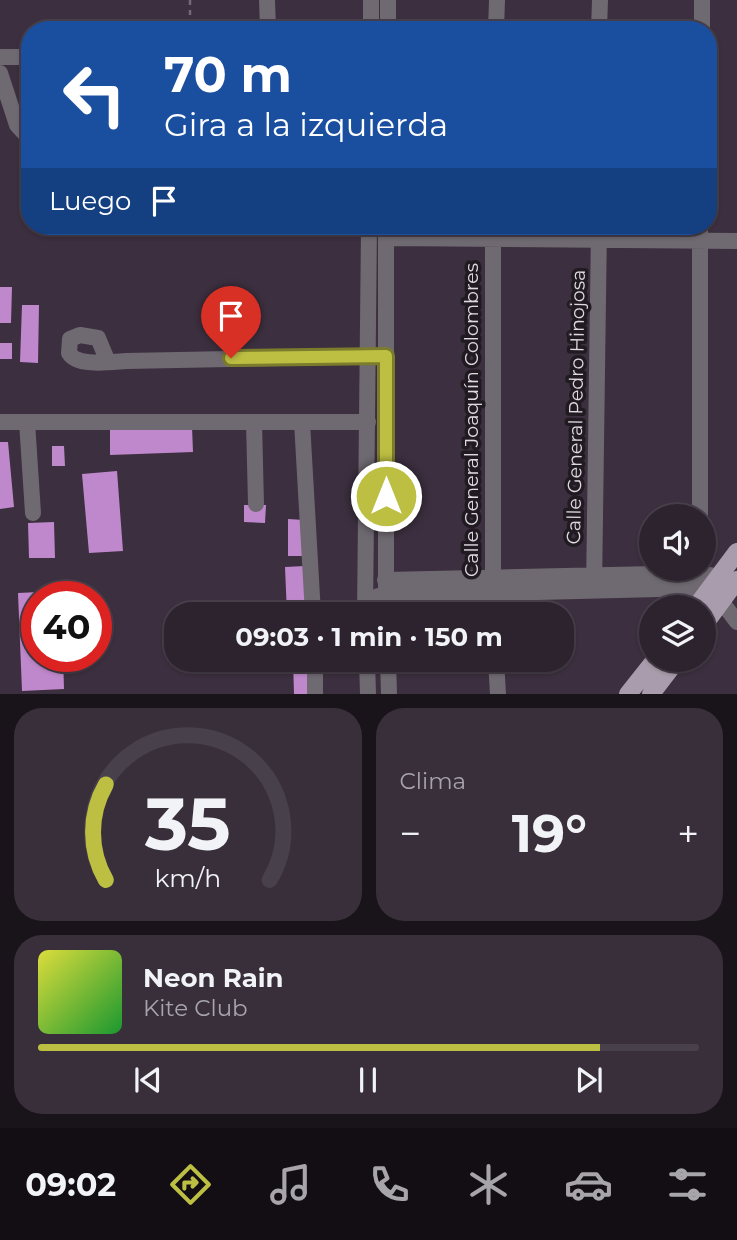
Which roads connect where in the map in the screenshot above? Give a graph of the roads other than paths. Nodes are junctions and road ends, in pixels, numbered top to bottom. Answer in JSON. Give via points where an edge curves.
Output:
{"nodes":[{"id":1,"x":267,"y":0,"type":"edge"},
{"id":2,"x":371,"y":0,"type":"edge"},
{"id":3,"x":388,"y":0,"type":"edge"},
{"id":4,"x":497,"y":0,"type":"edge"},
{"id":5,"x":600,"y":0,"type":"edge"},
{"id":6,"x":702,"y":0,"type":"edge"},
{"id":7,"x":268,"y":21,"type":"edge"},
{"id":8,"x":371,"y":21,"type":"edge"},
{"id":9,"x":388,"y":21,"type":"edge"},
{"id":10,"x":496,"y":21,"type":"edge"},
{"id":11,"x":599,"y":21,"type":"edge"},
{"id":12,"x":702,"y":21,"type":"edge"},
{"id":13,"x":0,"y":57,"type":"edge"},
{"id":14,"x":21,"y":57,"type":"edge"},
{"id":15,"x":0,"y":73,"type":"edge"},
{"id":16,"x":21,"y":129,"type":"edge"},
{"id":17,"x":369,"y":235,"type":"edge"},
{"id":18,"x":386,"y":235,"type":"edge"},
{"id":19,"x":492,"y":235,"type":"edge"},
{"id":20,"x":599,"y":235,"type":"edge"},
{"id":21,"x":700,"y":235,"type":"edge"},
{"id":22,"x":709,"y":235,"type":"edge"},
{"id":23,"x":737,"y":241,"type":"edge"},
{"id":24,"x":367,"y":355,"type":"junction"},
{"id":25,"x":386,"y":356,"type":"junction"},
{"id":26,"x":108,"y":362,"type":"dead end"},
{"id":27,"x":0,"y":422,"type":"edge"},
{"id":28,"x":27,"y":422,"type":"junction"},
{"id":29,"x":254,"y":422,"type":"junction"},
{"id":30,"x":302,"y":422,"type":"junction"},
{"id":31,"x":368,"y":422,"type":"junction"},
{"id":32,"x":256,"y":504,"type":"dead end"},
{"id":33,"x":700,"y":504,"type":"edge"},
{"id":34,"x":33,"y":513,"type":"dead end"},
{"id":35,"x":737,"y":552,"type":"edge"},
{"id":36,"x":594,"y":583,"type":"junction"},
{"id":37,"x":491,"y":584,"type":"junction"},
{"id":38,"x":717,"y":584,"type":"edge"},
{"id":39,"x":386,"y":588,"type":"junction"},
{"id":40,"x":365,"y":596,"type":"junction"},
{"id":41,"x":312,"y":602,"type":"edge"},
{"id":42,"x":365,"y":602,"type":"edge"},
{"id":43,"x":386,"y":602,"type":"edge"},
{"id":44,"x":492,"y":602,"type":"edge"},
{"id":45,"x":737,"y":622,"type":"edge"},
{"id":46,"x":315,"y":672,"type":"edge"},
{"id":47,"x":367,"y":672,"type":"edge"},
{"id":48,"x":388,"y":672,"type":"edge"},
{"id":49,"x":497,"y":672,"type":"edge"},
{"id":50,"x":644,"y":672,"type":"edge"},
{"id":51,"x":650,"y":672,"type":"edge"},
{"id":52,"x":669,"y":672,"type":"edge"},
{"id":53,"x":655,"y":692,"type":"edge"},
{"id":54,"x":315,"y":693,"type":"edge"},
{"id":55,"x":368,"y":694,"type":"edge"},
{"id":56,"x":389,"y":694,"type":"edge"},
{"id":57,"x":499,"y":694,"type":"edge"},
{"id":58,"x":628,"y":694,"type":"edge"}],
"edges":[{"from":1,"to":7,"type":"street"},
{"from":2,"to":8,"type":"street"},
{"from":3,"to":9,"type":"street"},
{"from":4,"to":10,"type":"street"},
{"from":5,"to":11,"type":"street"},
{"from":6,"to":12,"type":"street"},
{"from":13,"to":14,"type":"street"},
{"from":15,"to":16,"type":"street"},
{"from":17,"to":24,"type":"street"},
{"from":18,"to":25,"type":"street"},
{"from":19,"to":37,"type":"street","name":"Calle General Joaquín Colombres"},
{"from":20,"to":36,"type":"street","name":"Calle General Pedro Hinojosa"},
{"from":21,"to":33,"type":"street"},
{"from":22,"to":23,"type":"street"},
{"from":24,"to":25,"type":"street"},
{"from":24,"to":26,"type":"street"},
{"from":24,"to":31,"type":"street"},
{"from":25,"to":39,"type":"street"},
{"from":27,"to":28,"type":"street"},
{"from":28,"to":29,"type":"street"},
{"from":28,"to":34,"type":"street"},
{"from":29,"to":30,"type":"street"},
{"from":29,"to":32,"type":"street"},
{"from":30,"to":31,"type":"street"},
{"from":30,"to":41,"type":"street"},
{"from":31,"to":40,"type":"street"},
{"from":35,"to":38,"type":"main road"},
{"from":36,"to":37,"type":"street"},
{"from":36,"to":38,"type":"street"},
{"from":37,"to":39,"type":"street"},
{"from":37,"to":44,"type":"street","name":"Calle General Joaquín Colombres"},
{"from":38,"to":45,"type":"street"},
{"from":39,"to":40,"type":"street"},
{"from":39,"to":43,"type":"street"},
{"from":40,"to":42,"type":"street"},
{"from":46,"to":54,"type":"street"},
{"from":47,"to":55,"type":"street"},
{"from":48,"to":56,"type":"street"},
{"from":49,"to":57,"type":"street"},
{"from":50,"to":58,"type":"main road"},
{"from":51,"to":53,"type":"street"},
{"from":52,"to":53,"type":"main road"}]}
